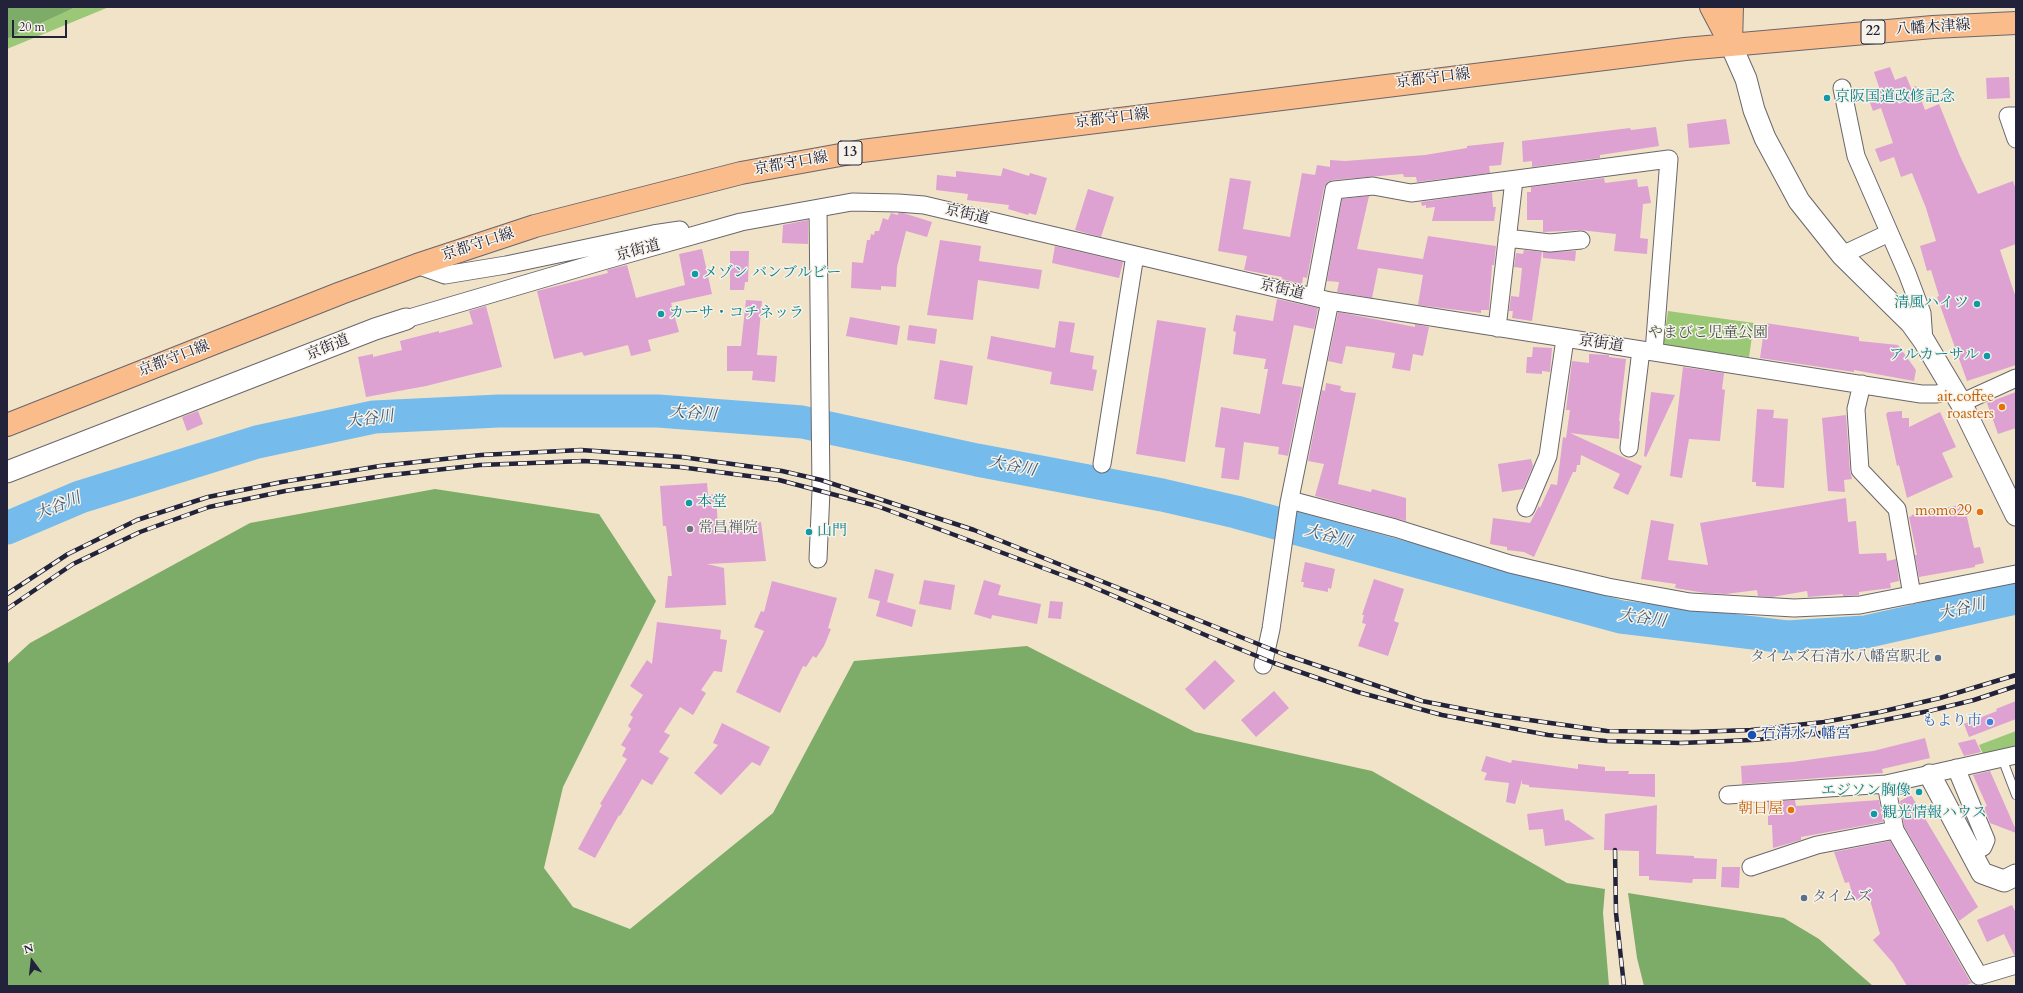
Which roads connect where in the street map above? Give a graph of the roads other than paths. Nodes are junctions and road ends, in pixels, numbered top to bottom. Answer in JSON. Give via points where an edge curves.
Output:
{"nodes":[{"id":1,"x":1711,"y":7,"type":"edge"},
{"id":2,"x":1732,"y":7,"type":"edge"},
{"id":3,"x":2016,"y":23,"type":"edge"},
{"id":4,"x":1731,"y":45,"type":"junction"},
{"id":5,"x":1842,"y":88,"type":"dead end"},
{"id":6,"x":2016,"y":116,"type":"edge"},
{"id":7,"x":2016,"y":139,"type":"edge"},
{"id":8,"x":1514,"y":180,"type":"junction"},
{"id":9,"x":818,"y":209,"type":"junction"},
{"id":10,"x":742,"y":222,"type":"junction"},
{"id":11,"x":1889,"y":233,"type":"junction"},
{"id":12,"x":1507,"y":238,"type":"junction"},
{"id":13,"x":1581,"y":240,"type":"dead end"},
{"id":14,"x":1135,"y":255,"type":"junction"},
{"id":15,"x":1842,"y":255,"type":"junction"},
{"id":16,"x":417,"y":266,"type":"junction"},
{"id":17,"x":1322,"y":299,"type":"junction"},
{"id":18,"x":406,"y":319,"type":"joint"},
{"id":19,"x":1497,"y":328,"type":"junction"},
{"id":20,"x":1565,"y":339,"type":"junction"},
{"id":21,"x":1924,"y":341,"type":"junction"},
{"id":22,"x":1647,"y":351,"type":"junction"},
{"id":23,"x":2016,"y":378,"type":"edge"},
{"id":24,"x":1862,"y":384,"type":"junction"},
{"id":25,"x":1957,"y":396,"type":"junction"},
{"id":26,"x":7,"y":425,"type":"edge"},
{"id":27,"x":1630,"y":448,"type":"dead end"},
{"id":28,"x":1102,"y":464,"type":"dead end"},
{"id":29,"x":7,"y":472,"type":"edge"},
{"id":30,"x":1290,"y":502,"type":"junction"},
{"id":31,"x":1526,"y":508,"type":"dead end"},
{"id":32,"x":2016,"y":515,"type":"edge"},
{"id":33,"x":818,"y":559,"type":"dead end"},
{"id":34,"x":2016,"y":574,"type":"edge"},
{"id":35,"x":1912,"y":596,"type":"junction"},
{"id":36,"x":1263,"y":665,"type":"dead end"},
{"id":37,"x":2009,"y":756,"type":"edge"},
{"id":38,"x":1956,"y":768,"type":"junction"},
{"id":39,"x":1930,"y":775,"type":"junction"},
{"id":40,"x":1886,"y":784,"type":"junction"},
{"id":41,"x":1728,"y":795,"type":"dead end"},
{"id":42,"x":2016,"y":795,"type":"edge"},
{"id":43,"x":1895,"y":830,"type":"junction"},
{"id":44,"x":1970,"y":853,"type":"junction"},
{"id":45,"x":1751,"y":866,"type":"dead end"},
{"id":46,"x":2016,"y":876,"type":"edge"},
{"id":47,"x":2016,"y":965,"type":"edge"}],
"edges":[{"from":1,"to":4,"type":"main road"},
{"from":2,"to":4,"type":"main road"},
{"from":3,"to":4,"type":"main road","name":"八幡木津線","number":"22","via":[[1933,27]]},
{"from":4,"to":15,"type":"street","via":[[1746,79],[1754,110],[1781,170],[1799,200]]},
{"from":4,"to":16,"type":"main road","name":"京都守口線","number":"13","via":[[1477,73],[862,151],[741,173],[620,203],[535,226]]},
{"from":5,"to":11,"type":"street","via":[[1856,156]]},
{"from":6,"to":7,"type":"street","via":[[2008,116]]},
{"from":8,"to":12,"type":"street"},
{"from":8,"to":17,"type":"street","via":[[1411,194],[1373,186],[1334,190]]},
{"from":8,"to":22,"type":"street","via":[[1669,159]]},
{"from":9,"to":10,"type":"street","name":"京街道"},
{"from":9,"to":14,"type":"street","name":"京街道","via":[[852,202],[924,205]]},
{"from":9,"to":33,"type":"street","via":[[821,491]]},
{"from":10,"to":16,"type":"street","via":[[653,234],[506,265],[445,274]]},
{"from":10,"to":18,"type":"street","name":"京街道"},
{"from":11,"to":15,"type":"street"},
{"from":11,"to":21,"type":"street","via":[[1922,313]]},
{"from":12,"to":13,"type":"street","via":[[1550,243]]},
{"from":12,"to":19,"type":"street"},
{"from":14,"to":17,"type":"street","name":"京街道"},
{"from":14,"to":28,"type":"street"},
{"from":15,"to":21,"type":"street","via":[[1911,323]]},
{"from":16,"to":26,"type":"main road","name":"京都守口線","number":"13","via":[[341,293]]},
{"from":17,"to":19,"type":"street","name":"京街道"},
{"from":17,"to":30,"type":"street"},
{"from":18,"to":29,"type":"street","name":"京街道"},
{"from":19,"to":20,"type":"street","name":"京街道"},
{"from":20,"to":22,"type":"street","name":"京街道"},
{"from":20,"to":31,"type":"street","via":[[1548,456]]},
{"from":21,"to":25,"type":"street"},
{"from":22,"to":24,"type":"street","name":"京街道"},
{"from":22,"to":27,"type":"street"},
{"from":23,"to":25,"type":"street","name":"京街道"},
{"from":24,"to":25,"type":"street","name":"京街道","via":[[1921,394]]},
{"from":24,"to":35,"type":"street","via":[[1856,409],[1860,470],[1897,509]]},
{"from":25,"to":32,"type":"street"},
{"from":30,"to":35,"type":"street","via":[[1410,533],[1510,564],[1690,602],[1794,608],[1860,605]]},
{"from":30,"to":36,"type":"street","via":[[1271,629]]},
{"from":34,"to":35,"type":"street"},
{"from":37,"to":38,"type":"street"},
{"from":37,"to":42,"type":"lane"},
{"from":38,"to":39,"type":"street"},
{"from":38,"to":44,"type":"street","via":[[1986,840],[1983,847]]},
{"from":39,"to":40,"type":"street"},
{"from":39,"to":44,"type":"street"},
{"from":40,"to":41,"type":"street"},
{"from":40,"to":43,"type":"street"},
{"from":43,"to":45,"type":"street","via":[[1817,845]]},
{"from":43,"to":47,"type":"street","via":[[1979,976]]},
{"from":44,"to":46,"type":"street","via":[[1982,873],[2004,881]]}]}
